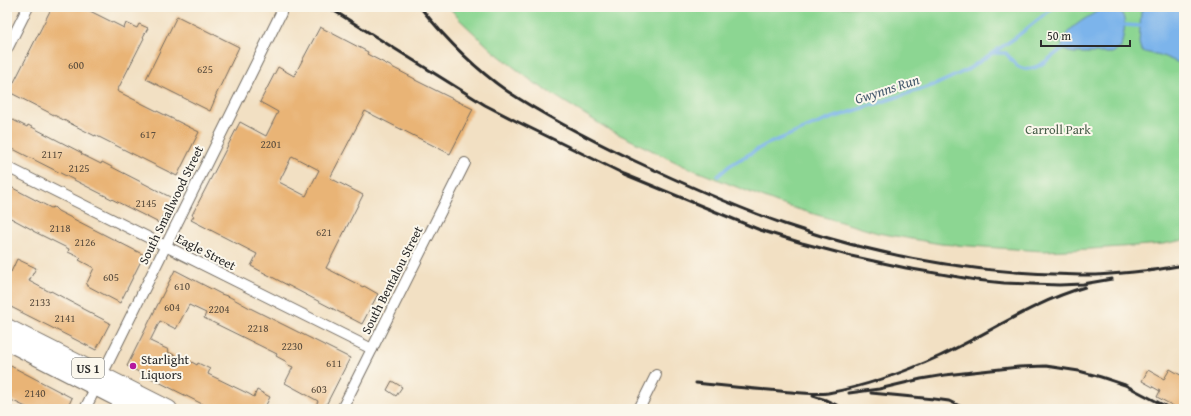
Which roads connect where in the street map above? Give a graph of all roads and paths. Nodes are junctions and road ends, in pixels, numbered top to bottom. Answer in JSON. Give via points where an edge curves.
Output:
{"nodes":[{"id":1,"x":28,"y":7,"type":"edge"},
{"id":2,"x":281,"y":13,"type":"dead end"},
{"id":3,"x":7,"y":49,"type":"edge"},
{"id":4,"x":465,"y":163,"type":"dead end"},
{"id":5,"x":7,"y":167,"type":"edge"},
{"id":6,"x":166,"y":246,"type":"junction"},
{"id":7,"x":7,"y":327,"type":"edge"},
{"id":8,"x":7,"y":342,"type":"edge"},
{"id":9,"x":372,"y":349,"type":"junction"},
{"id":10,"x":656,"y":375,"type":"dead end"},
{"id":11,"x":99,"y":381,"type":"junction"},
{"id":12,"x":85,"y":409,"type":"edge"},
{"id":13,"x":138,"y":409,"type":"edge"},
{"id":14,"x":169,"y":409,"type":"edge"},
{"id":15,"x":342,"y":409,"type":"edge"},
{"id":16,"x":639,"y":409,"type":"edge"}],
"edges":[{"from":1,"to":3,"type":"street"},
{"from":2,"to":6,"type":"street","name":"South Smallwood Street"},
{"from":4,"to":9,"type":"street","name":"South Bentalou Street"},
{"from":5,"to":6,"type":"street","name":"Eagle Street"},
{"from":6,"to":9,"type":"street","name":"Eagle Street"},
{"from":6,"to":11,"type":"street","name":"South Smallwood Street"},
{"from":7,"to":11,"type":"main road","number":"US 1"},
{"from":8,"to":11,"type":"main road","number":"US 1"},
{"from":9,"to":15,"type":"street","name":"South Bentalou Street"},
{"from":10,"to":16,"type":"street"},
{"from":11,"to":12,"type":"street","name":"South Smallwood Street"},
{"from":11,"to":13,"type":"main road","number":"US 1"},
{"from":11,"to":14,"type":"main road","number":"US 1"}]}
